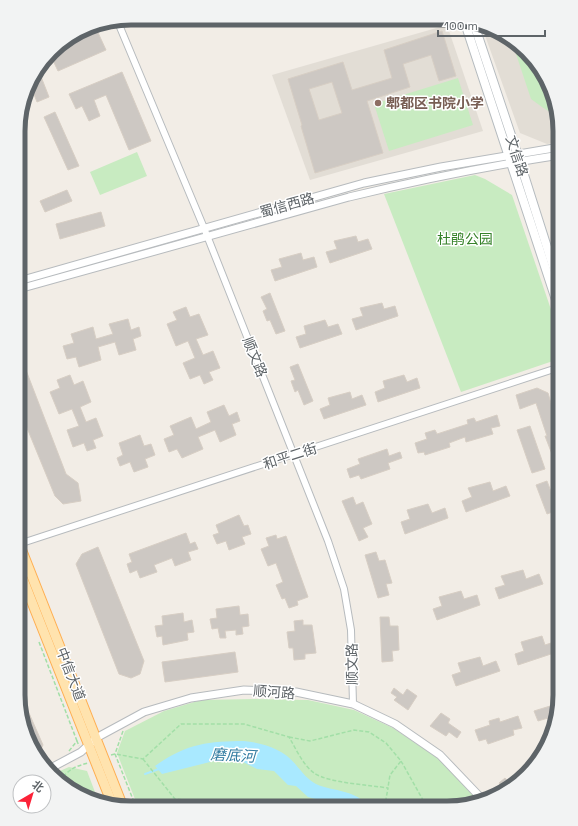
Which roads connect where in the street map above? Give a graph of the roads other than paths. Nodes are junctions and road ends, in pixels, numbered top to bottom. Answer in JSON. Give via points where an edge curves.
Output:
{"nodes":[{"id":1,"x":119,"y":26,"type":"edge"},
{"id":2,"x":467,"y":27,"type":"edge"},
{"id":3,"x":476,"y":29,"type":"edge"},
{"id":4,"x":553,"y":149,"type":"edge"},
{"id":5,"x":553,"y":155,"type":"edge"},
{"id":6,"x":514,"y":158,"type":"junction"},
{"id":7,"x":204,"y":228,"type":"junction"},
{"id":8,"x":207,"y":237,"type":"junction"},
{"id":9,"x":553,"y":268,"type":"edge"},
{"id":10,"x":25,"y":279,"type":"edge"},
{"id":11,"x":25,"y":287,"type":"edge"},
{"id":12,"x":553,"y":289,"type":"edge"},
{"id":13,"x":553,"y":369,"type":"edge"},
{"id":14,"x":294,"y":454,"type":"junction"},
{"id":15,"x":25,"y":540,"type":"edge"},
{"id":16,"x":25,"y":558,"type":"edge"},
{"id":17,"x":25,"y":583,"type":"edge"},
{"id":18,"x":353,"y":704,"type":"junction"},
{"id":19,"x":93,"y":741,"type":"junction"},
{"id":20,"x":100,"y":760,"type":"junction"},
{"id":21,"x":53,"y":767,"type":"edge"},
{"id":22,"x":479,"y":796,"type":"edge"},
{"id":23,"x":111,"y":799,"type":"edge"},
{"id":24,"x":120,"y":800,"type":"edge"}],
"edges":[{"from":1,"to":7,"type":"street","name":"顺文路"},
{"from":2,"to":6,"type":"main road"},
{"from":3,"to":6,"type":"main road","name":"文信路"},
{"from":4,"to":6,"type":"street","name":"蜀信西路"},
{"from":5,"to":6,"type":"street","name":"蜀信西路"},
{"from":6,"to":7,"type":"street","name":"蜀信西路","via":[[441,167],[364,183]]},
{"from":6,"to":8,"type":"street","name":"蜀信西路","via":[[349,197]]},
{"from":6,"to":9,"type":"main road","name":"文信路"},
{"from":6,"to":12,"type":"main road"},
{"from":7,"to":8,"type":"street","name":"顺文路"},
{"from":7,"to":10,"type":"street","name":"蜀信西路"},
{"from":8,"to":11,"type":"street","name":"蜀信西路"},
{"from":8,"to":14,"type":"street","name":"顺文路"},
{"from":13,"to":14,"type":"street","name":"和平二街"},
{"from":14,"to":15,"type":"street","name":"和平二街"},
{"from":14,"to":18,"type":"street","name":"顺文路","via":[[344,589],[351,630]]},
{"from":16,"to":19,"type":"main road","name":"中信大道"},
{"from":17,"to":19,"type":"main road","name":"中信大道"},
{"from":18,"to":19,"type":"street","name":"顺河路","via":[[296,692],[244,690],[191,698],[144,712]]},
{"from":18,"to":22,"type":"street","name":"顺河路","via":[[395,724],[440,755]]},
{"from":19,"to":20,"type":"main road","name":"中信大道"},
{"from":19,"to":21,"type":"street","name":"顺河路","via":[[81,752]]},
{"from":20,"to":23,"type":"main road","name":"中信大道"},
{"from":20,"to":24,"type":"main road","name":"中信大道"}]}
